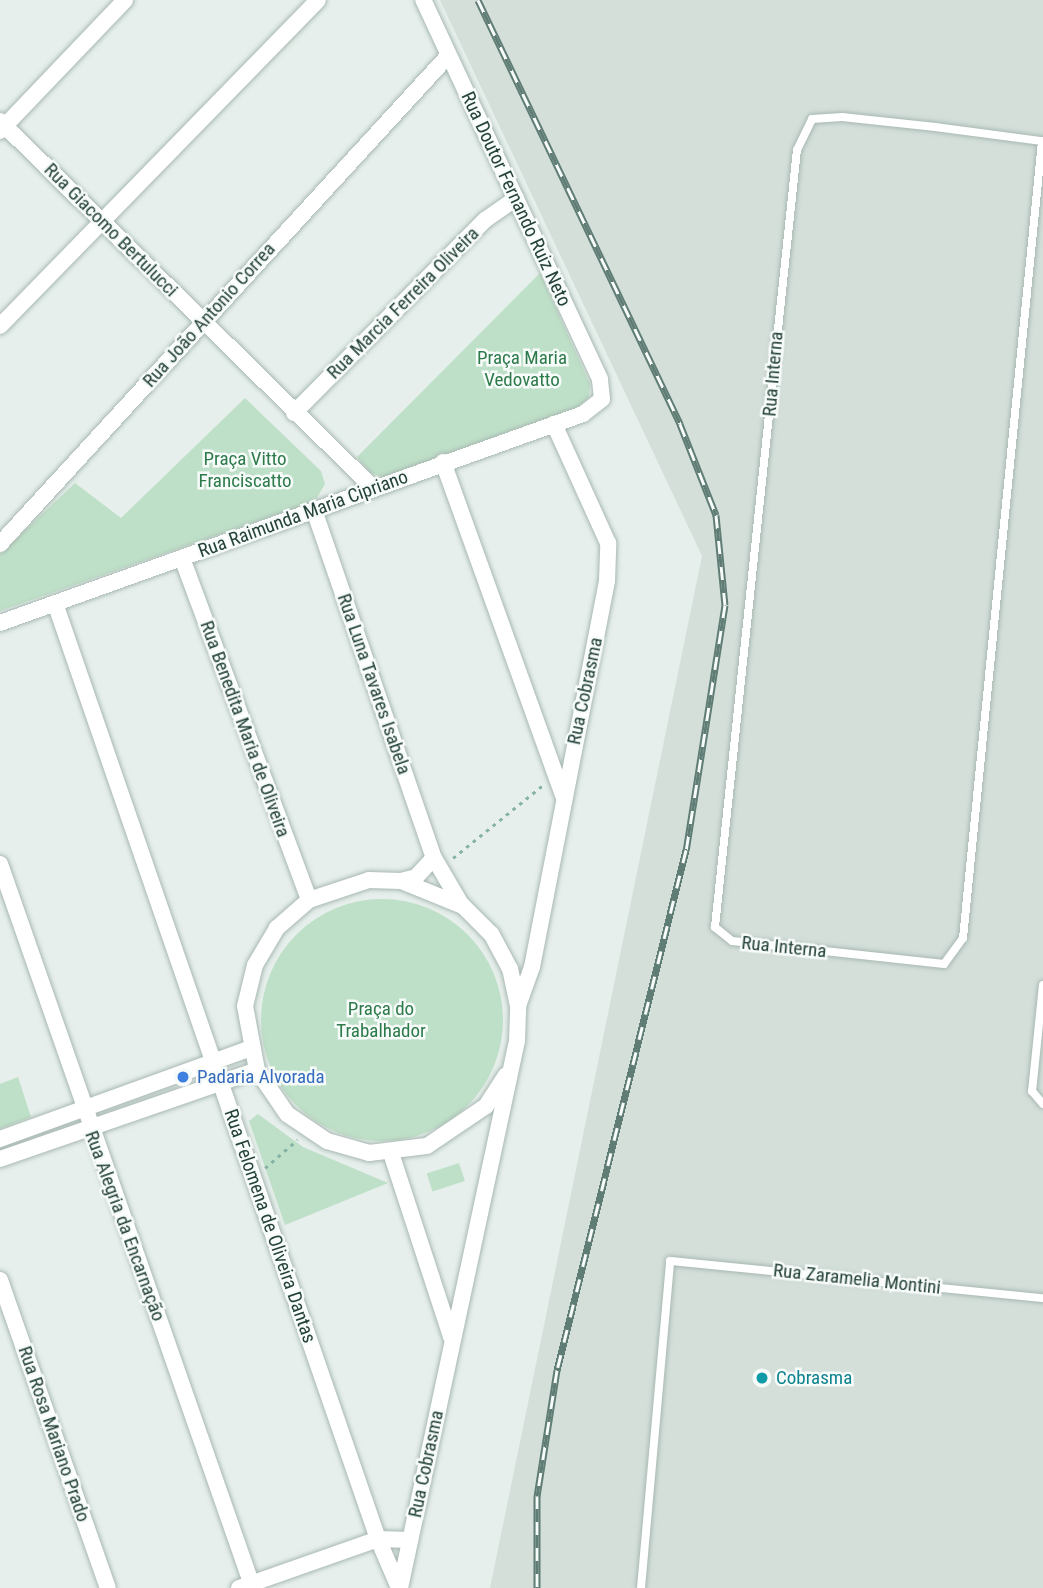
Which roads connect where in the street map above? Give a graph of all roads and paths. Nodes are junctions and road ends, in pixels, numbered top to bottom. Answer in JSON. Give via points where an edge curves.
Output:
{"nodes":[{"id":1,"x":125,"y":0,"type":"edge"},
{"id":2,"x":318,"y":0,"type":"edge"},
{"id":3,"x":423,"y":0,"type":"edge"},
{"id":4,"x":449,"y":56,"type":"junction"},
{"id":5,"x":2,"y":126,"type":"edge"},
{"id":6,"x":1043,"y":141,"type":"edge"},
{"id":7,"x":516,"y":198,"type":"junction"},
{"id":8,"x":103,"y":222,"type":"junction"},
{"id":9,"x":201,"y":318,"type":"junction"},
{"id":10,"x":0,"y":326,"type":"edge"},
{"id":11,"x":601,"y":399,"type":"joint"},
{"id":12,"x":294,"y":414,"type":"junction"},
{"id":13,"x":554,"y":424,"type":"junction"},
{"id":14,"x":443,"y":462,"type":"junction"},
{"id":15,"x":372,"y":487,"type":"junction"},
{"id":16,"x":314,"y":510,"type":"junction"},
{"id":17,"x":0,"y":544,"type":"edge"},
{"id":18,"x":182,"y":558,"type":"junction"},
{"id":19,"x":55,"y":603,"type":"junction"},
{"id":20,"x":0,"y":623,"type":"edge"},
{"id":21,"x":556,"y":774,"type":"junction"},
{"id":22,"x":564,"y":795,"type":"junction"},
{"id":23,"x":438,"y":863,"type":"junction"},
{"id":24,"x":0,"y":864,"type":"edge"},
{"id":25,"x":401,"y":881,"type":"junction"},
{"id":26,"x":309,"y":900,"type":"junction"},
{"id":27,"x":463,"y":906,"type":"junction"},
{"id":28,"x":532,"y":967,"type":"junction"},
{"id":29,"x":510,"y":969,"type":"junction"},
{"id":30,"x":1043,"y":985,"type":"edge"},
{"id":31,"x":518,"y":1006,"type":"junction"},
{"id":32,"x":249,"y":1049,"type":"junction"},
{"id":33,"x":212,"y":1062,"type":"junction"},
{"id":34,"x":257,"y":1070,"type":"junction"},
{"id":35,"x":506,"y":1075,"type":"junction"},
{"id":36,"x":219,"y":1083,"type":"junction"},
{"id":37,"x":1043,"y":1104,"type":"edge"},
{"id":38,"x":83,"y":1109,"type":"junction"},
{"id":39,"x":90,"y":1127,"type":"junction"},
{"id":40,"x":308,"y":1131,"type":"junction"},
{"id":41,"x":0,"y":1139,"type":"edge"},
{"id":42,"x":391,"y":1153,"type":"junction"},
{"id":43,"x":0,"y":1158,"type":"edge"},
{"id":44,"x":253,"y":1175,"type":"junction"},
{"id":45,"x":0,"y":1280,"type":"edge"},
{"id":46,"x":437,"y":1288,"type":"junction"},
{"id":47,"x":462,"y":1294,"type":"junction"},
{"id":48,"x":1043,"y":1298,"type":"edge"},
{"id":49,"x":452,"y":1339,"type":"junction"},
{"id":50,"x":378,"y":1539,"type":"junction"},
{"id":51,"x":410,"y":1540,"type":"junction"},
{"id":52,"x":248,"y":1586,"type":"edge"},
{"id":53,"x":108,"y":1588,"type":"edge"},
{"id":54,"x":400,"y":1588,"type":"edge"},
{"id":55,"x":640,"y":1588,"type":"edge"}],
"edges":[{"from":1,"to":5,"type":"street"},
{"from":2,"to":8,"type":"street"},
{"from":3,"to":4,"type":"street","name":"Rua Doutor Fernando Ruiz Neto"},
{"from":4,"to":7,"type":"street","name":"Rua Doutor Fernando Ruiz Neto"},
{"from":4,"to":9,"type":"street","name":"Rua João Antonio Correa"},
{"from":5,"to":8,"type":"street","name":"Rua Giacomo Bertulucci"},
{"from":6,"to":6,"type":"lane","name":"Rua Interna","via":[[842,117],[812,119],[797,150],[716,913],[715,927],[732,941],[944,964],[963,939]]},
{"from":7,"to":11,"type":"street","name":"Rua Doutor Fernando Ruiz Neto","via":[[600,379]]},
{"from":7,"to":12,"type":"street","name":"Rua Marcia Ferreira Oliveira","via":[[485,220]]},
{"from":8,"to":9,"type":"street","name":"Rua Giacomo Bertulucci"},
{"from":8,"to":10,"type":"street"},
{"from":9,"to":12,"type":"street","name":"Rua Giacomo Bertulucci"},
{"from":9,"to":17,"type":"street","name":"Rua João Antonio Correa","via":[[183,347]]},
{"from":11,"to":13,"type":"street","name":"Rua Raimunda Maria Cipriano","via":[[583,414]]},
{"from":12,"to":15,"type":"street","name":"Rua Giacomo Bertulucci"},
{"from":13,"to":14,"type":"street","name":"Rua Raimunda Maria Cipriano"},
{"from":13,"to":22,"type":"street","name":"Rua Cobrasma","via":[[608,544],[607,581]]},
{"from":14,"to":15,"type":"street","name":"Rua Raimunda Maria Cipriano"},
{"from":14,"to":21,"type":"street"},
{"from":15,"to":16,"type":"street","name":"Rua Raimunda Maria Cipriano"},
{"from":16,"to":18,"type":"street","name":"Rua Raimunda Maria Cipriano"},
{"from":16,"to":23,"type":"street","name":"Rua Luna Tavares Isabela"},
{"from":18,"to":19,"type":"street","name":"Rua Raimunda Maria Cipriano"},
{"from":18,"to":26,"type":"street","name":"Rua Benedita Maria de Oliveira"},
{"from":19,"to":20,"type":"street","name":"Rua Raimunda Maria Cipriano"},
{"from":19,"to":33,"type":"street","name":"Rua Felomena de Oliveira Dantas"},
{"from":21,"to":22,"type":"street"},
{"from":21,"to":23,"type":"path"},
{"from":22,"to":28,"type":"street","name":"Rua Cobrasma"},
{"from":23,"to":25,"type":"street"},
{"from":23,"to":27,"type":"street","name":"Rua Luna Tavares Isabela"},
{"from":24,"to":38,"type":"street","name":"Rua Alegria da Encarnação"},
{"from":25,"to":26,"type":"street","via":[[359,882]]},
{"from":25,"to":27,"type":"street"},
{"from":26,"to":32,"type":"street","via":[[277,928],[255,965],[245,1006]]},
{"from":27,"to":29,"type":"street","via":[[491,934]]},
{"from":28,"to":29,"type":"street"},
{"from":28,"to":31,"type":"street","name":"Rua Cobrasma"},
{"from":29,"to":31,"type":"street"},
{"from":30,"to":37,"type":"lane","via":[[1032,1091]]},
{"from":31,"to":35,"type":"street"},
{"from":32,"to":33,"type":"street"},
{"from":32,"to":34,"type":"street"},
{"from":33,"to":36,"type":"street","name":"Rua Felomena de Oliveira Dantas"},
{"from":33,"to":38,"type":"street"},
{"from":34,"to":36,"type":"street"},
{"from":34,"to":40,"type":"street","via":[[270,1094]]},
{"from":35,"to":42,"type":"street","via":[[486,1106],[459,1130]]},
{"from":35,"to":47,"type":"street","name":"Rua Cobrasma"},
{"from":36,"to":39,"type":"street"},
{"from":36,"to":44,"type":"street","name":"Rua Felomena de Oliveira Dantas"},
{"from":38,"to":39,"type":"street","name":"Rua Alegria da Encarnação"},
{"from":38,"to":41,"type":"street"},
{"from":39,"to":43,"type":"street"},
{"from":39,"to":52,"type":"street","name":"Rua Alegria da Encarnação"},
{"from":40,"to":42,"type":"street","via":[[348,1149]]},
{"from":40,"to":44,"type":"path"},
{"from":42,"to":46,"type":"street","name":"Rua Cobrasma"},
{"from":44,"to":50,"type":"street","name":"Rua Felomena de Oliveira Dantas"},
{"from":45,"to":53,"type":"street","name":"Rua Rosa Mariano Prado"},
{"from":46,"to":47,"type":"street"},
{"from":46,"to":49,"type":"street","name":"Rua Cobrasma"},
{"from":47,"to":49,"type":"street","name":"Rua Cobrasma"},
{"from":48,"to":55,"type":"lane","name":"Rua Zaramelia Montini","via":[[670,1261]]},
{"from":49,"to":51,"type":"street","name":"Rua Cobrasma"},
{"from":50,"to":51,"type":"street"},
{"from":50,"to":52,"type":"street"},
{"from":50,"to":54,"type":"street","name":"Rua Felomena de Oliveira Dantas"},
{"from":51,"to":54,"type":"street","name":"Rua Cobrasma"}]}
